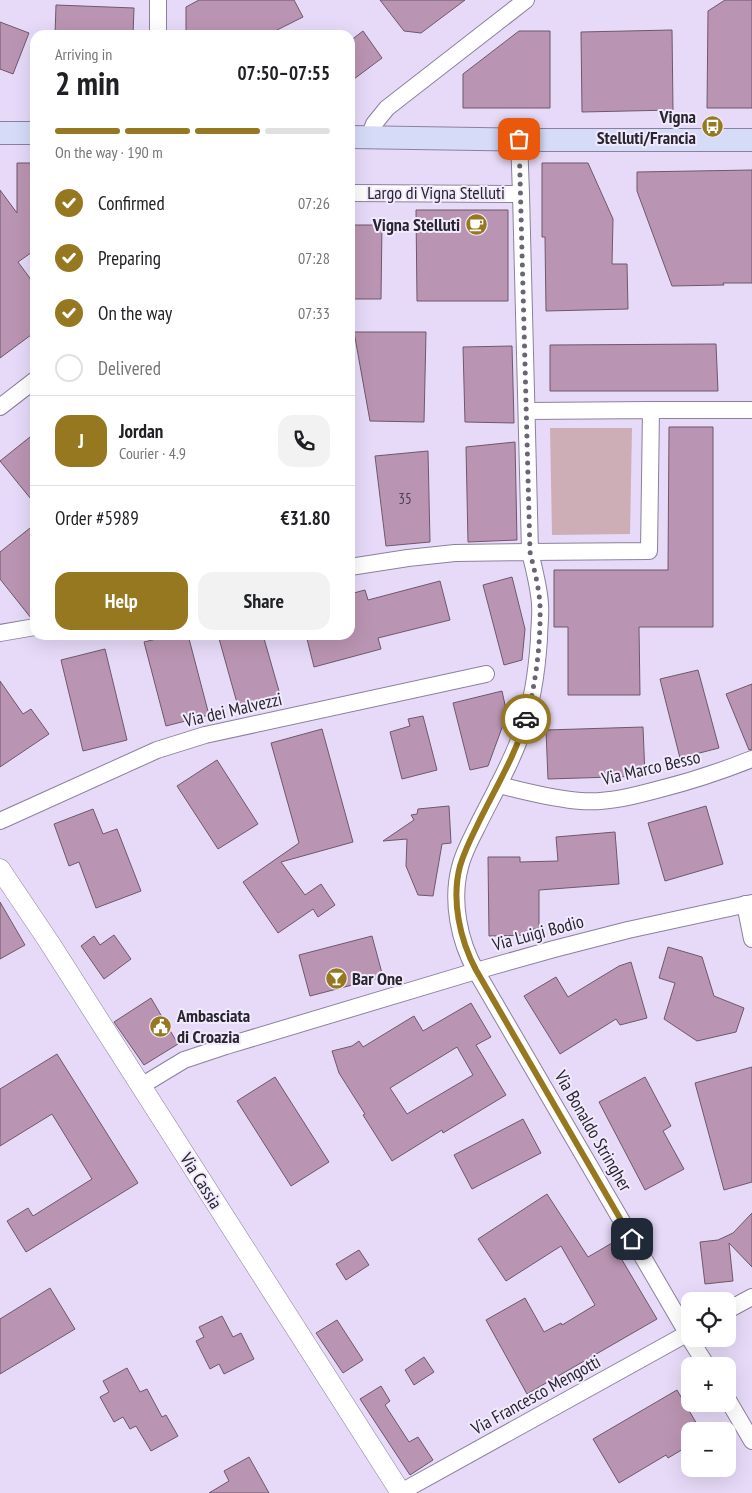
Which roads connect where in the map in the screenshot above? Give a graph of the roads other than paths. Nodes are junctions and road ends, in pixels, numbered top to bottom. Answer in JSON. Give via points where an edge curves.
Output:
{"nodes":[{"id":1,"x":158,"y":0,"type":"edge"},
{"id":2,"x":526,"y":0,"type":"edge"},
{"id":3,"x":158,"y":30,"type":"edge"},
{"id":4,"x":0,"y":133,"type":"edge"},
{"id":5,"x":30,"y":133,"type":"edge"},
{"id":6,"x":360,"y":137,"type":"edge"},
{"id":7,"x":519,"y":139,"type":"junction"},
{"id":8,"x":752,"y":140,"type":"edge"},
{"id":9,"x":355,"y":193,"type":"edge"},
{"id":10,"x":521,"y":194,"type":"junction"},
{"id":11,"x":30,"y":384,"type":"edge"},
{"id":12,"x":0,"y":407,"type":"edge"},
{"id":13,"x":651,"y":410,"type":"junction"},
{"id":14,"x":752,"y":410,"type":"edge"},
{"id":15,"x":527,"y":411,"type":"junction"},
{"id":16,"x":530,"y":552,"type":"junction"},
{"id":17,"x":355,"y":566,"type":"edge"},
{"id":18,"x":30,"y":628,"type":"edge"},
{"id":19,"x":0,"y":633,"type":"edge"},
{"id":20,"x":486,"y":674,"type":"dead end"},
{"id":21,"x":752,"y":760,"type":"edge"},
{"id":22,"x":498,"y":785,"type":"junction"},
{"id":23,"x":0,"y":821,"type":"edge"},
{"id":24,"x":0,"y":869,"type":"edge"},
{"id":25,"x":748,"y":903,"type":"edge"},
{"id":26,"x":752,"y":939,"type":"edge"},
{"id":27,"x":476,"y":970,"type":"junction"},
{"id":28,"x":141,"y":1086,"type":"junction"},
{"id":29,"x":752,"y":1297,"type":"edge"},
{"id":30,"x":736,"y":1306,"type":"edge"},
{"id":31,"x":681,"y":1322,"type":"edge"},
{"id":32,"x":681,"y":1340,"type":"edge"},
{"id":33,"x":735,"y":1412,"type":"edge"},
{"id":34,"x":752,"y":1441,"type":"edge"},
{"id":35,"x":401,"y":1493,"type":"edge"}],
"edges":[{"from":1,"to":3,"type":"street"},
{"from":2,"to":6,"type":"street","via":[[387,108]]},
{"from":4,"to":5,"type":"main road"},
{"from":6,"to":7,"type":"main road"},
{"from":7,"to":8,"type":"main road"},
{"from":7,"to":10,"type":"street","name":"Largo di Vigna Stelluti"},
{"from":9,"to":10,"type":"street","name":"Largo di Vigna Stelluti"},
{"from":10,"to":15,"type":"street","name":"Largo di Vigna Stelluti"},
{"from":11,"to":12,"type":"street"},
{"from":13,"to":14,"type":"street"},
{"from":13,"to":15,"type":"street"},
{"from":13,"to":16,"type":"street","via":[[649,551]]},
{"from":15,"to":16,"type":"street","name":"Largo di Vigna Stelluti"},
{"from":16,"to":17,"type":"street","via":[[455,553]]},
{"from":16,"to":22,"type":"street","name":"Largo di Vigna Stelluti","via":[[540,604],[534,686],[523,730]]},
{"from":18,"to":19,"type":"street"},
{"from":20,"to":23,"type":"street","name":"Via dei Malvezzi","via":[[176,744]]},
{"from":21,"to":22,"type":"street","name":"Via Marco Besso","via":[[694,780],[611,800],[557,799]]},
{"from":22,"to":27,"type":"street","name":"Via Bonaldo Stringher","via":[[468,846],[458,878],[460,929]]},
{"from":24,"to":28,"type":"street","name":"Via Cassia"},
{"from":25,"to":26,"type":"street"},
{"from":25,"to":27,"type":"street","name":"Via Luigi Bodio"},
{"from":27,"to":28,"type":"street","name":"Via Luigi Bodio","via":[[191,1057]]},
{"from":27,"to":31,"type":"street","name":"Via Bonaldo Stringher"},
{"from":28,"to":35,"type":"street","name":"Via Cassia"},
{"from":29,"to":30,"type":"street"},
{"from":32,"to":35,"type":"street","name":"Via Francesco Mengotti"},
{"from":33,"to":34,"type":"street"}]}
